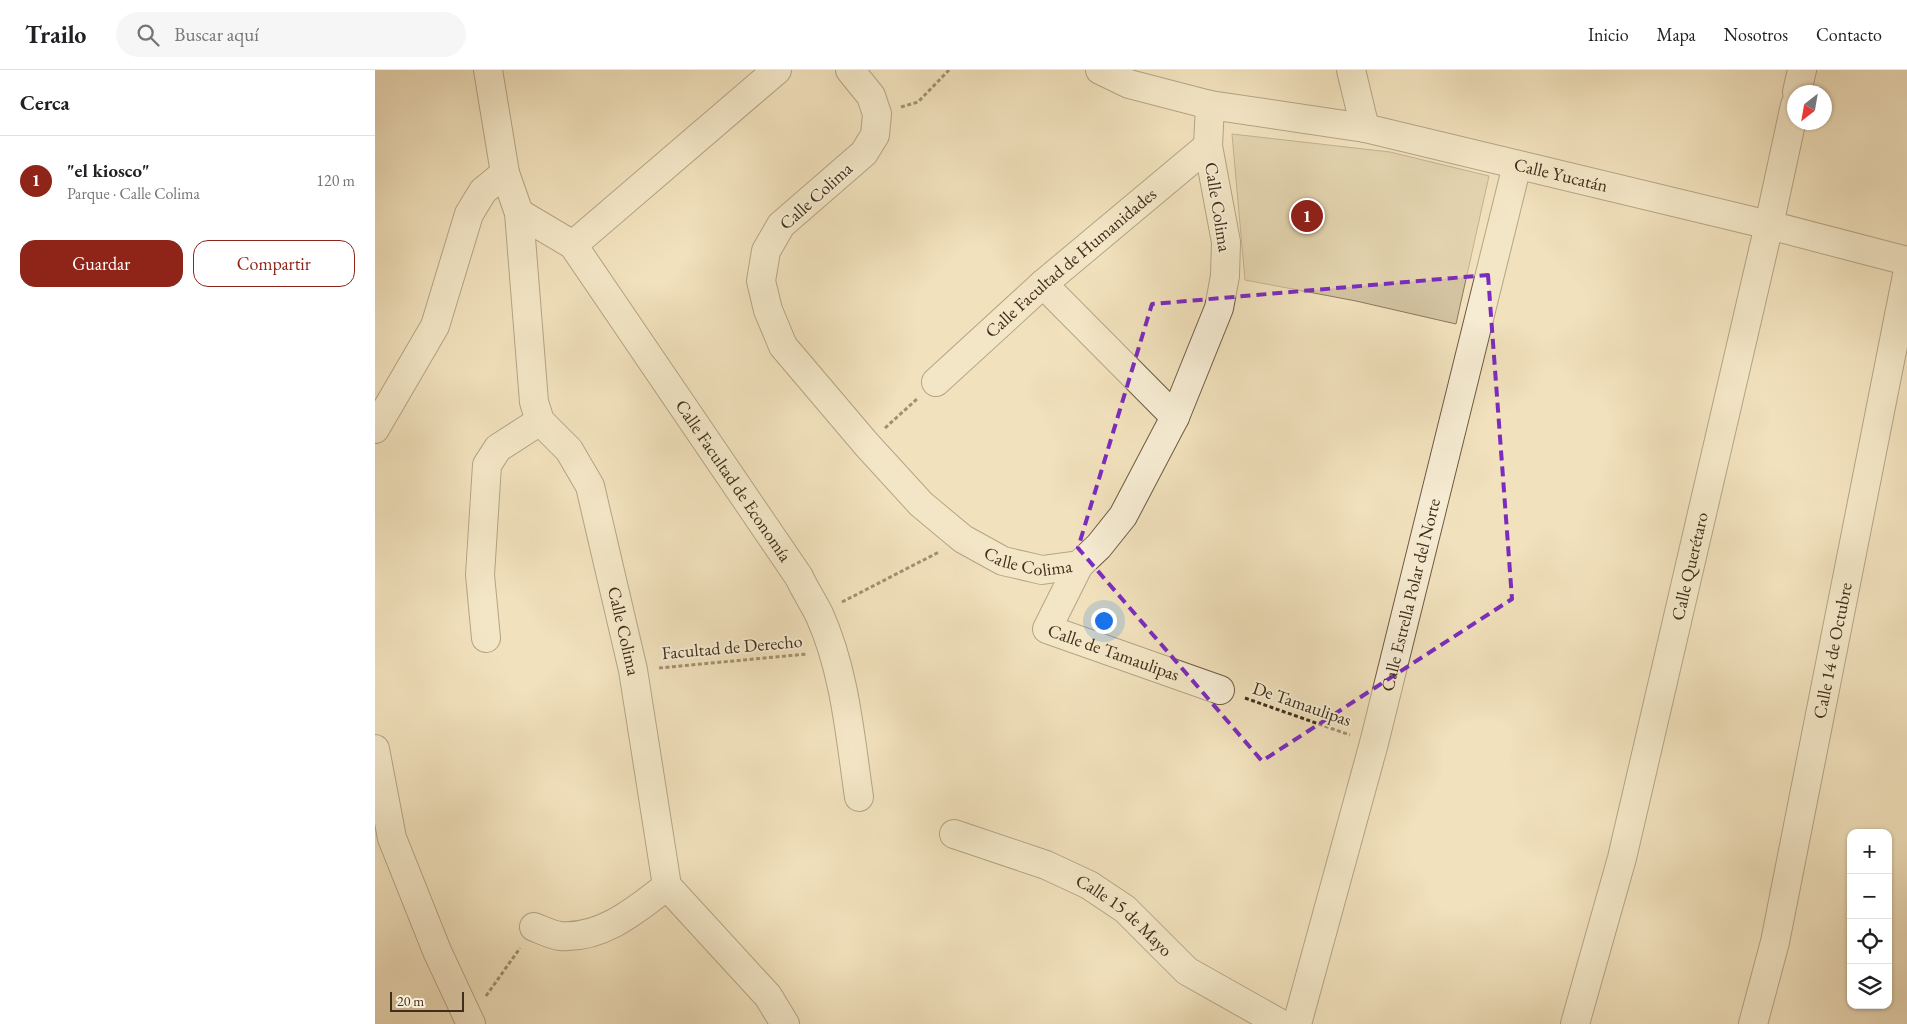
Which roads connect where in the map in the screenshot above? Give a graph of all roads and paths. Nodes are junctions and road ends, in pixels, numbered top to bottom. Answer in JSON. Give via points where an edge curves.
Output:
{"nodes":[{"id":1,"x":489,"y":70,"type":"edge"},
{"id":2,"x":777,"y":70,"type":"edge"},
{"id":3,"x":850,"y":70,"type":"edge"},
{"id":4,"x":949,"y":70,"type":"edge"},
{"id":5,"x":1100,"y":70,"type":"edge"},
{"id":6,"x":1351,"y":70,"type":"edge"},
{"id":7,"x":1802,"y":70,"type":"edge"},
{"id":8,"x":1799,"y":85,"type":"edge"},
{"id":9,"x":1210,"y":105,"type":"junction"},
{"id":10,"x":877,"y":114,"type":"junction"},
{"id":11,"x":1365,"y":128,"type":"junction"},
{"id":12,"x":1790,"y":130,"type":"edge"},
{"id":13,"x":1208,"y":146,"type":"junction"},
{"id":14,"x":1517,"y":165,"type":"junction"},
{"id":15,"x":505,"y":173,"type":"junction"},
{"id":16,"x":519,"y":213,"type":"junction"},
{"id":17,"x":1769,"y":225,"type":"junction"},
{"id":18,"x":573,"y":245,"type":"junction"},
{"id":19,"x":1907,"y":262,"type":"edge"},
{"id":20,"x":1907,"y":275,"type":"edge"},
{"id":21,"x":1043,"y":284,"type":"junction"},
{"id":22,"x":936,"y":382,"type":"joint"},
{"id":23,"x":1175,"y":417,"type":"junction"},
{"id":24,"x":540,"y":421,"type":"junction"},
{"id":25,"x":375,"y":429,"type":"edge"},
{"id":26,"x":867,"y":444,"type":"junction"},
{"id":27,"x":963,"y":539,"type":"junction"},
{"id":28,"x":1079,"y":565,"type":"junction"},
{"id":29,"x":819,"y":614,"type":"junction"},
{"id":30,"x":486,"y":638,"type":"dead end"},
{"id":31,"x":833,"y":651,"type":"junction"},
{"id":32,"x":633,"y":670,"type":"junction"},
{"id":33,"x":1220,"y":690,"type":"joint"},
{"id":34,"x":1374,"y":743,"type":"junction"},
{"id":35,"x":375,"y":749,"type":"edge"},
{"id":36,"x":859,"y":797,"type":"dead end"},
{"id":37,"x":954,"y":834,"type":"dead end"},
{"id":38,"x":667,"y":886,"type":"junction"},
{"id":39,"x":534,"y":927,"type":"joint"},
{"id":40,"x":470,"y":1022,"type":"edge"},
{"id":41,"x":785,"y":1024,"type":"edge"},
{"id":42,"x":1281,"y":1024,"type":"edge"},
{"id":43,"x":1297,"y":1024,"type":"edge"},
{"id":44,"x":1575,"y":1024,"type":"edge"},
{"id":45,"x":1753,"y":1024,"type":"edge"}],
"edges":[{"from":1,"to":15,"type":"street"},
{"from":2,"to":18,"type":"street"},
{"from":3,"to":10,"type":"street","via":[[871,96]]},
{"from":4,"to":10,"type":"path","via":[[919,102]]},
{"from":5,"to":9,"type":"street","via":[[1129,84]]},
{"from":6,"to":11,"type":"street"},
{"from":7,"to":8,"type":"street"},
{"from":9,"to":11,"type":"street","name":"Calle Yucatán"},
{"from":9,"to":13,"type":"street","name":"Calle Colima"},
{"from":10,"to":26,"type":"street","name":"Calle Colima","via":[[875,135],[864,153],[781,225],[766,251],[761,281],[768,310],[783,346]]},
{"from":11,"to":14,"type":"street","name":"Calle Yucatán"},
{"from":12,"to":17,"type":"street","name":"Calle Querétaro"},
{"from":13,"to":21,"type":"street","name":"Calle Facultad de Humanidades"},
{"from":13,"to":23,"type":"street","name":"Calle Colima","via":[[1226,242],[1225,276],[1219,308]]},
{"from":14,"to":17,"type":"street","name":"Calle Yucatán"},
{"from":14,"to":34,"type":"street","name":"Calle Estrella Polar del Norte"},
{"from":15,"to":16,"type":"street"},
{"from":15,"to":25,"type":"street","via":[[483,191],[469,214],[435,326]]},
{"from":16,"to":18,"type":"street","name":"Calle Facultad de Economía"},
{"from":16,"to":24,"type":"street","via":[[534,402]]},
{"from":17,"to":19,"type":"street","name":"Calle Yucatán"},
{"from":17,"to":44,"type":"street","name":"Calle Querétaro","via":[[1622,858]]},
{"from":18,"to":29,"type":"street","name":"Calle Facultad de Economía","via":[[799,577]]},
{"from":20,"to":45,"type":"street","name":"Calle 14 de Octubre","via":[[1775,942]]},
{"from":21,"to":22,"type":"street","name":"Calle Facultad de Humanidades"},
{"from":21,"to":23,"type":"street"},
{"from":22,"to":26,"type":"path"},
{"from":23,"to":28,"type":"street","name":"Calle Colima","via":[[1123,516]]},
{"from":24,"to":30,"type":"street","via":[[497,448],[487,465],[480,575]]},
{"from":24,"to":32,"type":"street","name":"Calle Colima","via":[[569,450],[589,486]]},
{"from":26,"to":27,"type":"street","name":"Calle Colima","via":[[921,504]]},
{"from":27,"to":28,"type":"street","name":"Calle Colima","via":[[1003,561],[1042,570]]},
{"from":27,"to":29,"type":"path","name":"Facultad de Derecho"},
{"from":28,"to":33,"type":"street","name":"Calle de Tamaulipas","via":[[1047,629]]},
{"from":29,"to":31,"type":"street","name":"Calle Facultad de Economía"},
{"from":31,"to":32,"type":"path","name":"Facultad de Derecho"},
{"from":31,"to":36,"type":"street","name":"Calle Facultad de Economía","via":[[843,692]]},
{"from":32,"to":38,"type":"street","name":"Calle Colima"},
{"from":33,"to":34,"type":"path","name":"De Tamaulipas"},
{"from":34,"to":43,"type":"street","name":"Calle Estrella Polar del Norte"},
{"from":35,"to":40,"type":"street","via":[[392,838],[437,952]]},
{"from":37,"to":42,"type":"street","name":"Calle 15 de Mayo","via":[[1046,865],[1089,885],[1125,909],[1187,971]]},
{"from":38,"to":39,"type":"street","via":[[619,922],[580,936],[558,936]]},
{"from":38,"to":41,"type":"street","via":[[768,996]]},
{"from":39,"to":40,"type":"path"}]}
